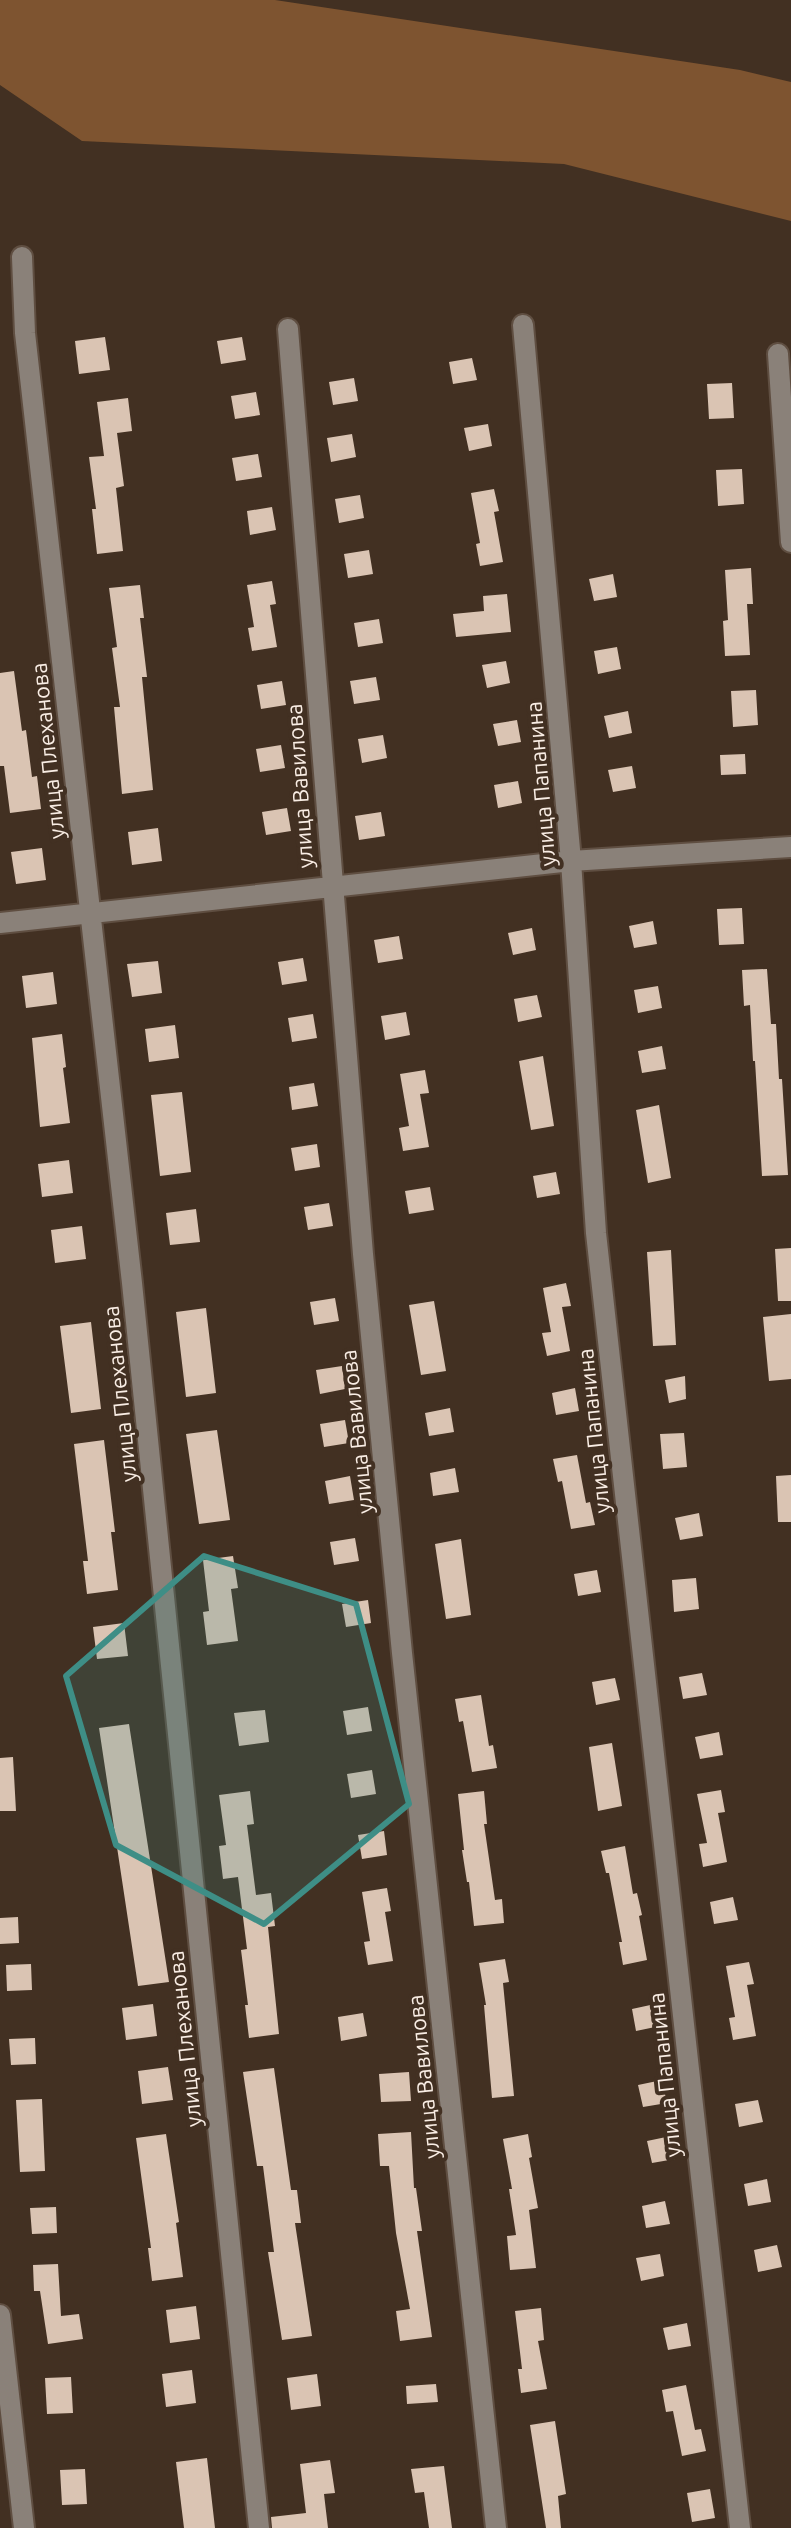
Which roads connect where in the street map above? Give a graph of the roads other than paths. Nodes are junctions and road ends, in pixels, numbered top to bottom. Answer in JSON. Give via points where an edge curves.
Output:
{"nodes":[{"id":1,"x":22,"y":257,"type":"dead end"},
{"id":2,"x":523,"y":325,"type":"dead end"},
{"id":3,"x":288,"y":329,"type":"dead end"},
{"id":4,"x":778,"y":354,"type":"dead end"},
{"id":5,"x":791,"y":542,"type":"edge"},
{"id":6,"x":791,"y":847,"type":"edge"},
{"id":7,"x":571,"y":861,"type":"junction"},
{"id":8,"x":331,"y":888,"type":"junction"},
{"id":9,"x":90,"y":914,"type":"junction"},
{"id":10,"x":0,"y":923,"type":"edge"},
{"id":11,"x":0,"y":2315,"type":"edge"},
{"id":12,"x":24,"y":2528,"type":"edge"},
{"id":13,"x":259,"y":2528,"type":"edge"},
{"id":14,"x":496,"y":2528,"type":"edge"},
{"id":15,"x":740,"y":2528,"type":"edge"}],
"edges":[{"from":1,"to":9,"type":"street","name":"улица Плеханова","via":[[25,333]]},
{"from":2,"to":7,"type":"street","name":"улица Папанина"},
{"from":3,"to":8,"type":"street","name":"улица Вавилова"},
{"from":4,"to":5,"type":"street"},
{"from":6,"to":7,"type":"street"},
{"from":7,"to":8,"type":"street"},
{"from":7,"to":15,"type":"street","name":"улица Папанина","via":[[596,1233]]},
{"from":8,"to":9,"type":"street"},
{"from":8,"to":14,"type":"street","name":"улица Вавилова","via":[[402,1653]]},
{"from":9,"to":10,"type":"street"},
{"from":9,"to":13,"type":"street","name":"улица Плеханова"},
{"from":11,"to":12,"type":"street"}]}
